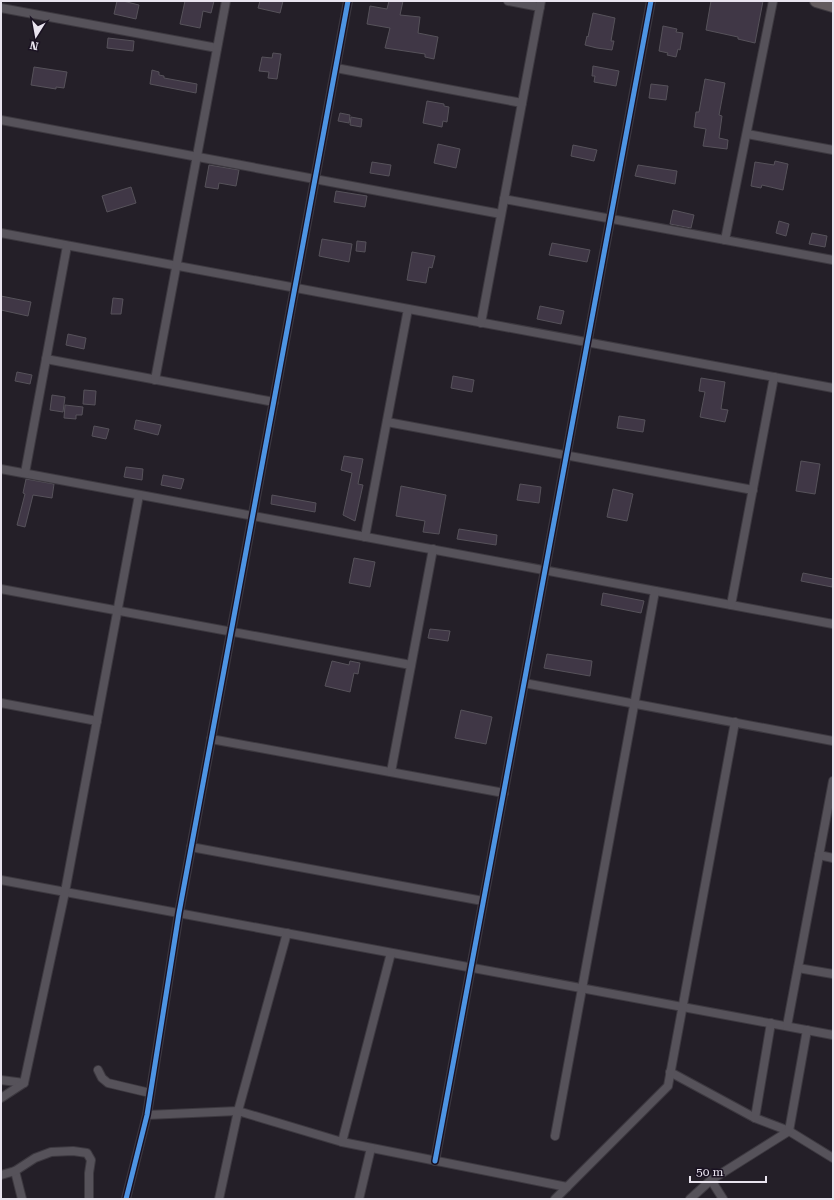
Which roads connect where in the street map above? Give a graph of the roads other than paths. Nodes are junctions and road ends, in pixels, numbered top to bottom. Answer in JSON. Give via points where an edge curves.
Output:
{"nodes":[{"id":1,"x":226,"y":1,"type":"edge"},
{"id":2,"x":348,"y":1,"type":"edge"},
{"id":3,"x":508,"y":1,"type":"edge"},
{"id":4,"x":651,"y":1,"type":"edge"},
{"id":5,"x":773,"y":1,"type":"edge"},
{"id":6,"x":816,"y":1,"type":"edge"},
{"id":7,"x":540,"y":4,"type":"edge"},
{"id":8,"x":833,"y":6,"type":"edge"},
{"id":9,"x":1,"y":8,"type":"edge"},
{"id":10,"x":217,"y":48,"type":"junction"},
{"id":11,"x":336,"y":68,"type":"junction"},
{"id":12,"x":522,"y":103,"type":"junction"},
{"id":13,"x":1,"y":120,"type":"edge"},
{"id":14,"x":747,"y":134,"type":"junction"},
{"id":15,"x":833,"y":150,"type":"edge"},
{"id":16,"x":197,"y":157,"type":"junction"},
{"id":17,"x":315,"y":179,"type":"junction"},
{"id":18,"x":504,"y":199,"type":"junction"},
{"id":19,"x":501,"y":214,"type":"junction"},
{"id":20,"x":610,"y":219,"type":"junction"},
{"id":21,"x":1,"y":233,"type":"edge"},
{"id":22,"x":726,"y":240,"type":"junction"},
{"id":23,"x":67,"y":246,"type":"junction"},
{"id":24,"x":833,"y":260,"type":"edge"},
{"id":25,"x":177,"y":266,"type":"junction"},
{"id":26,"x":295,"y":288,"type":"junction"},
{"id":27,"x":408,"y":309,"type":"junction"},
{"id":28,"x":481,"y":323,"type":"junction"},
{"id":29,"x":587,"y":342,"type":"junction"},
{"id":30,"x":46,"y":359,"type":"junction"},
{"id":31,"x":774,"y":377,"type":"junction"},
{"id":32,"x":156,"y":380,"type":"junction"},
{"id":33,"x":833,"y":388,"type":"edge"},
{"id":34,"x":274,"y":402,"type":"junction"},
{"id":35,"x":386,"y":422,"type":"junction"},
{"id":36,"x":566,"y":456,"type":"junction"},
{"id":37,"x":1,"y":469,"type":"edge"},
{"id":38,"x":25,"y":473,"type":"junction"},
{"id":39,"x":753,"y":490,"type":"junction"},
{"id":40,"x":139,"y":495,"type":"junction"},
{"id":41,"x":253,"y":516,"type":"junction"},
{"id":42,"x":365,"y":537,"type":"junction"},
{"id":43,"x":433,"y":549,"type":"junction"},
{"id":44,"x":545,"y":570,"type":"junction"},
{"id":45,"x":1,"y":589,"type":"edge"},
{"id":46,"x":655,"y":591,"type":"junction"},
{"id":47,"x":731,"y":605,"type":"junction"},
{"id":48,"x":118,"y":611,"type":"junction"},
{"id":49,"x":833,"y":624,"type":"edge"},
{"id":50,"x":231,"y":632,"type":"junction"},
{"id":51,"x":411,"y":665,"type":"junction"},
{"id":52,"x":524,"y":683,"type":"junction"},
{"id":53,"x":1,"y":703,"type":"edge"},
{"id":54,"x":634,"y":704,"type":"junction"},
{"id":55,"x":97,"y":721,"type":"junction"},
{"id":56,"x":735,"y":722,"type":"junction"},
{"id":57,"x":211,"y":738,"type":"junction"},
{"id":58,"x":833,"y":741,"type":"edge"},
{"id":59,"x":391,"y":772,"type":"junction"},
{"id":60,"x":833,"y":781,"type":"edge"},
{"id":61,"x":504,"y":793,"type":"junction"},
{"id":62,"x":191,"y":847,"type":"junction"},
{"id":63,"x":819,"y":855,"type":"junction"},
{"id":64,"x":833,"y":858,"type":"edge"},
{"id":65,"x":1,"y":880,"type":"edge"},
{"id":66,"x":65,"y":892,"type":"junction"},
{"id":67,"x":483,"y":901,"type":"junction"},
{"id":68,"x":179,"y":913,"type":"junction"},
{"id":69,"x":287,"y":933,"type":"junction"},
{"id":70,"x":390,"y":953,"type":"junction"},
{"id":71,"x":471,"y":968,"type":"junction"},
{"id":72,"x":798,"y":968,"type":"junction"},
{"id":73,"x":833,"y":974,"type":"edge"},
{"id":74,"x":582,"y":988,"type":"junction"},
{"id":75,"x":682,"y":1007,"type":"junction"},
{"id":76,"x":771,"y":1023,"type":"junction"},
{"id":77,"x":787,"y":1026,"type":"junction"},
{"id":78,"x":807,"y":1030,"type":"junction"},
{"id":79,"x":833,"y":1035,"type":"edge"},
{"id":80,"x":98,"y":1070,"type":"dead end"},
{"id":81,"x":670,"y":1072,"type":"junction"},
{"id":82,"x":1,"y":1080,"type":"edge"},
{"id":83,"x":24,"y":1083,"type":"junction"},
{"id":84,"x":150,"y":1093,"type":"junction"},
{"id":85,"x":1,"y":1098,"type":"edge"},
{"id":86,"x":238,"y":1111,"type":"junction"},
{"id":87,"x":146,"y":1115,"type":"junction"},
{"id":88,"x":755,"y":1118,"type":"junction"},
{"id":89,"x":789,"y":1131,"type":"junction"},
{"id":90,"x":555,"y":1136,"type":"dead end"},
{"id":91,"x":342,"y":1142,"type":"junction"},
{"id":92,"x":371,"y":1148,"type":"junction"},
{"id":93,"x":833,"y":1158,"type":"edge"},
{"id":94,"x":435,"y":1161,"type":"junction"},
{"id":95,"x":15,"y":1171,"type":"junction"},
{"id":96,"x":1,"y":1175,"type":"edge"},
{"id":97,"x":711,"y":1180,"type":"junction"},
{"id":98,"x":567,"y":1186,"type":"junction"},
{"id":99,"x":22,"y":1199,"type":"edge"},
{"id":100,"x":89,"y":1199,"type":"edge"},
{"id":101,"x":126,"y":1199,"type":"edge"},
{"id":102,"x":219,"y":1199,"type":"edge"},
{"id":103,"x":359,"y":1199,"type":"edge"},
{"id":104,"x":555,"y":1199,"type":"edge"},
{"id":105,"x":690,"y":1199,"type":"edge"},
{"id":106,"x":723,"y":1199,"type":"edge"}],
"edges":[{"from":1,"to":10,"type":"street"},
{"from":2,"to":11,"type":"street"},
{"from":3,"to":7,"type":"street"},
{"from":4,"to":20,"type":"street"},
{"from":5,"to":14,"type":"street"},
{"from":6,"to":8,"type":"main road"},
{"from":7,"to":12,"type":"street"},
{"from":9,"to":10,"type":"street"},
{"from":10,"to":16,"type":"street"},
{"from":11,"to":12,"type":"street"},
{"from":11,"to":17,"type":"street"},
{"from":12,"to":18,"type":"street"},
{"from":13,"to":16,"type":"street"},
{"from":14,"to":15,"type":"street"},
{"from":14,"to":22,"type":"street"},
{"from":16,"to":17,"type":"street"},
{"from":16,"to":25,"type":"street"},
{"from":17,"to":19,"type":"street"},
{"from":17,"to":26,"type":"street"},
{"from":18,"to":19,"type":"street"},
{"from":18,"to":20,"type":"street"},
{"from":19,"to":28,"type":"street"},
{"from":20,"to":22,"type":"street"},
{"from":20,"to":29,"type":"street"},
{"from":21,"to":23,"type":"street"},
{"from":22,"to":24,"type":"street"},
{"from":23,"to":25,"type":"street"},
{"from":23,"to":30,"type":"street"},
{"from":25,"to":26,"type":"street"},
{"from":25,"to":32,"type":"street"},
{"from":26,"to":27,"type":"street"},
{"from":26,"to":34,"type":"street"},
{"from":27,"to":28,"type":"street"},
{"from":27,"to":35,"type":"street"},
{"from":28,"to":29,"type":"street"},
{"from":29,"to":31,"type":"street"},
{"from":29,"to":36,"type":"street"},
{"from":30,"to":32,"type":"street"},
{"from":30,"to":38,"type":"street"},
{"from":31,"to":33,"type":"street"},
{"from":31,"to":39,"type":"street"},
{"from":32,"to":34,"type":"street"},
{"from":34,"to":41,"type":"street"},
{"from":35,"to":36,"type":"street"},
{"from":35,"to":42,"type":"street"},
{"from":36,"to":39,"type":"street"},
{"from":36,"to":44,"type":"street"},
{"from":37,"to":38,"type":"street"},
{"from":38,"to":40,"type":"street"},
{"from":39,"to":47,"type":"street"},
{"from":40,"to":41,"type":"street"},
{"from":40,"to":48,"type":"street"},
{"from":41,"to":42,"type":"street"},
{"from":41,"to":50,"type":"street"},
{"from":42,"to":43,"type":"street"},
{"from":43,"to":44,"type":"street"},
{"from":43,"to":51,"type":"street"},
{"from":44,"to":46,"type":"street"},
{"from":44,"to":52,"type":"street"},
{"from":45,"to":48,"type":"street"},
{"from":46,"to":47,"type":"street"},
{"from":46,"to":54,"type":"street"},
{"from":47,"to":49,"type":"street"},
{"from":48,"to":50,"type":"street"},
{"from":48,"to":55,"type":"street"},
{"from":50,"to":51,"type":"street"},
{"from":50,"to":57,"type":"street"},
{"from":51,"to":59,"type":"street"},
{"from":52,"to":54,"type":"street"},
{"from":52,"to":61,"type":"street"},
{"from":53,"to":55,"type":"street"},
{"from":54,"to":56,"type":"street"},
{"from":54,"to":74,"type":"street"},
{"from":55,"to":66,"type":"street"},
{"from":56,"to":58,"type":"street"},
{"from":56,"to":75,"type":"street"},
{"from":57,"to":59,"type":"street"},
{"from":57,"to":62,"type":"street"},
{"from":59,"to":61,"type":"street"},
{"from":60,"to":63,"type":"street"},
{"from":61,"to":67,"type":"street"},
{"from":62,"to":67,"type":"street"},
{"from":62,"to":68,"type":"street"},
{"from":63,"to":64,"type":"street"},
{"from":63,"to":72,"type":"street"},
{"from":65,"to":66,"type":"street"},
{"from":66,"to":68,"type":"street"},
{"from":66,"to":83,"type":"street"},
{"from":67,"to":71,"type":"street"},
{"from":68,"to":69,"type":"street"},
{"from":68,"to":84,"type":"street"},
{"from":69,"to":70,"type":"street"},
{"from":69,"to":86,"type":"street"},
{"from":70,"to":71,"type":"street"},
{"from":70,"to":91,"type":"street"},
{"from":71,"to":74,"type":"street"},
{"from":71,"to":94,"type":"street"},
{"from":72,"to":73,"type":"street"},
{"from":72,"to":77,"type":"street"},
{"from":74,"to":75,"type":"street"},
{"from":74,"to":90,"type":"street"},
{"from":75,"to":76,"type":"street"},
{"from":75,"to":81,"type":"street"},
{"from":76,"to":77,"type":"street"},
{"from":76,"to":88,"type":"street"},
{"from":77,"to":78,"type":"street"},
{"from":78,"to":79,"type":"street"},
{"from":78,"to":89,"type":"street"},
{"from":80,"to":84,"type":"street","via":[[102,1078],[108,1082]]},
{"from":81,"to":88,"type":"street"},
{"from":81,"to":98,"type":"street","via":[[668,1086]]},
{"from":82,"to":83,"type":"street"},
{"from":83,"to":85,"type":"street"},
{"from":84,"to":87,"type":"street"},
{"from":86,"to":87,"type":"street"},
{"from":86,"to":91,"type":"street"},
{"from":86,"to":102,"type":"street"},
{"from":87,"to":101,"type":"street"},
{"from":88,"to":89,"type":"street"},
{"from":89,"to":93,"type":"street"},
{"from":89,"to":97,"type":"street"},
{"from":91,"to":92,"type":"street"},
{"from":92,"to":94,"type":"street"},
{"from":92,"to":103,"type":"street"},
{"from":94,"to":98,"type":"street"},
{"from":95,"to":96,"type":"street"},
{"from":95,"to":99,"type":"street"},
{"from":95,"to":100,"type":"street","via":[[35,1158],[51,1152],[87,1153],[91,1160]]},
{"from":97,"to":105,"type":"street"},
{"from":97,"to":106,"type":"street"},
{"from":98,"to":104,"type":"street"}]}
